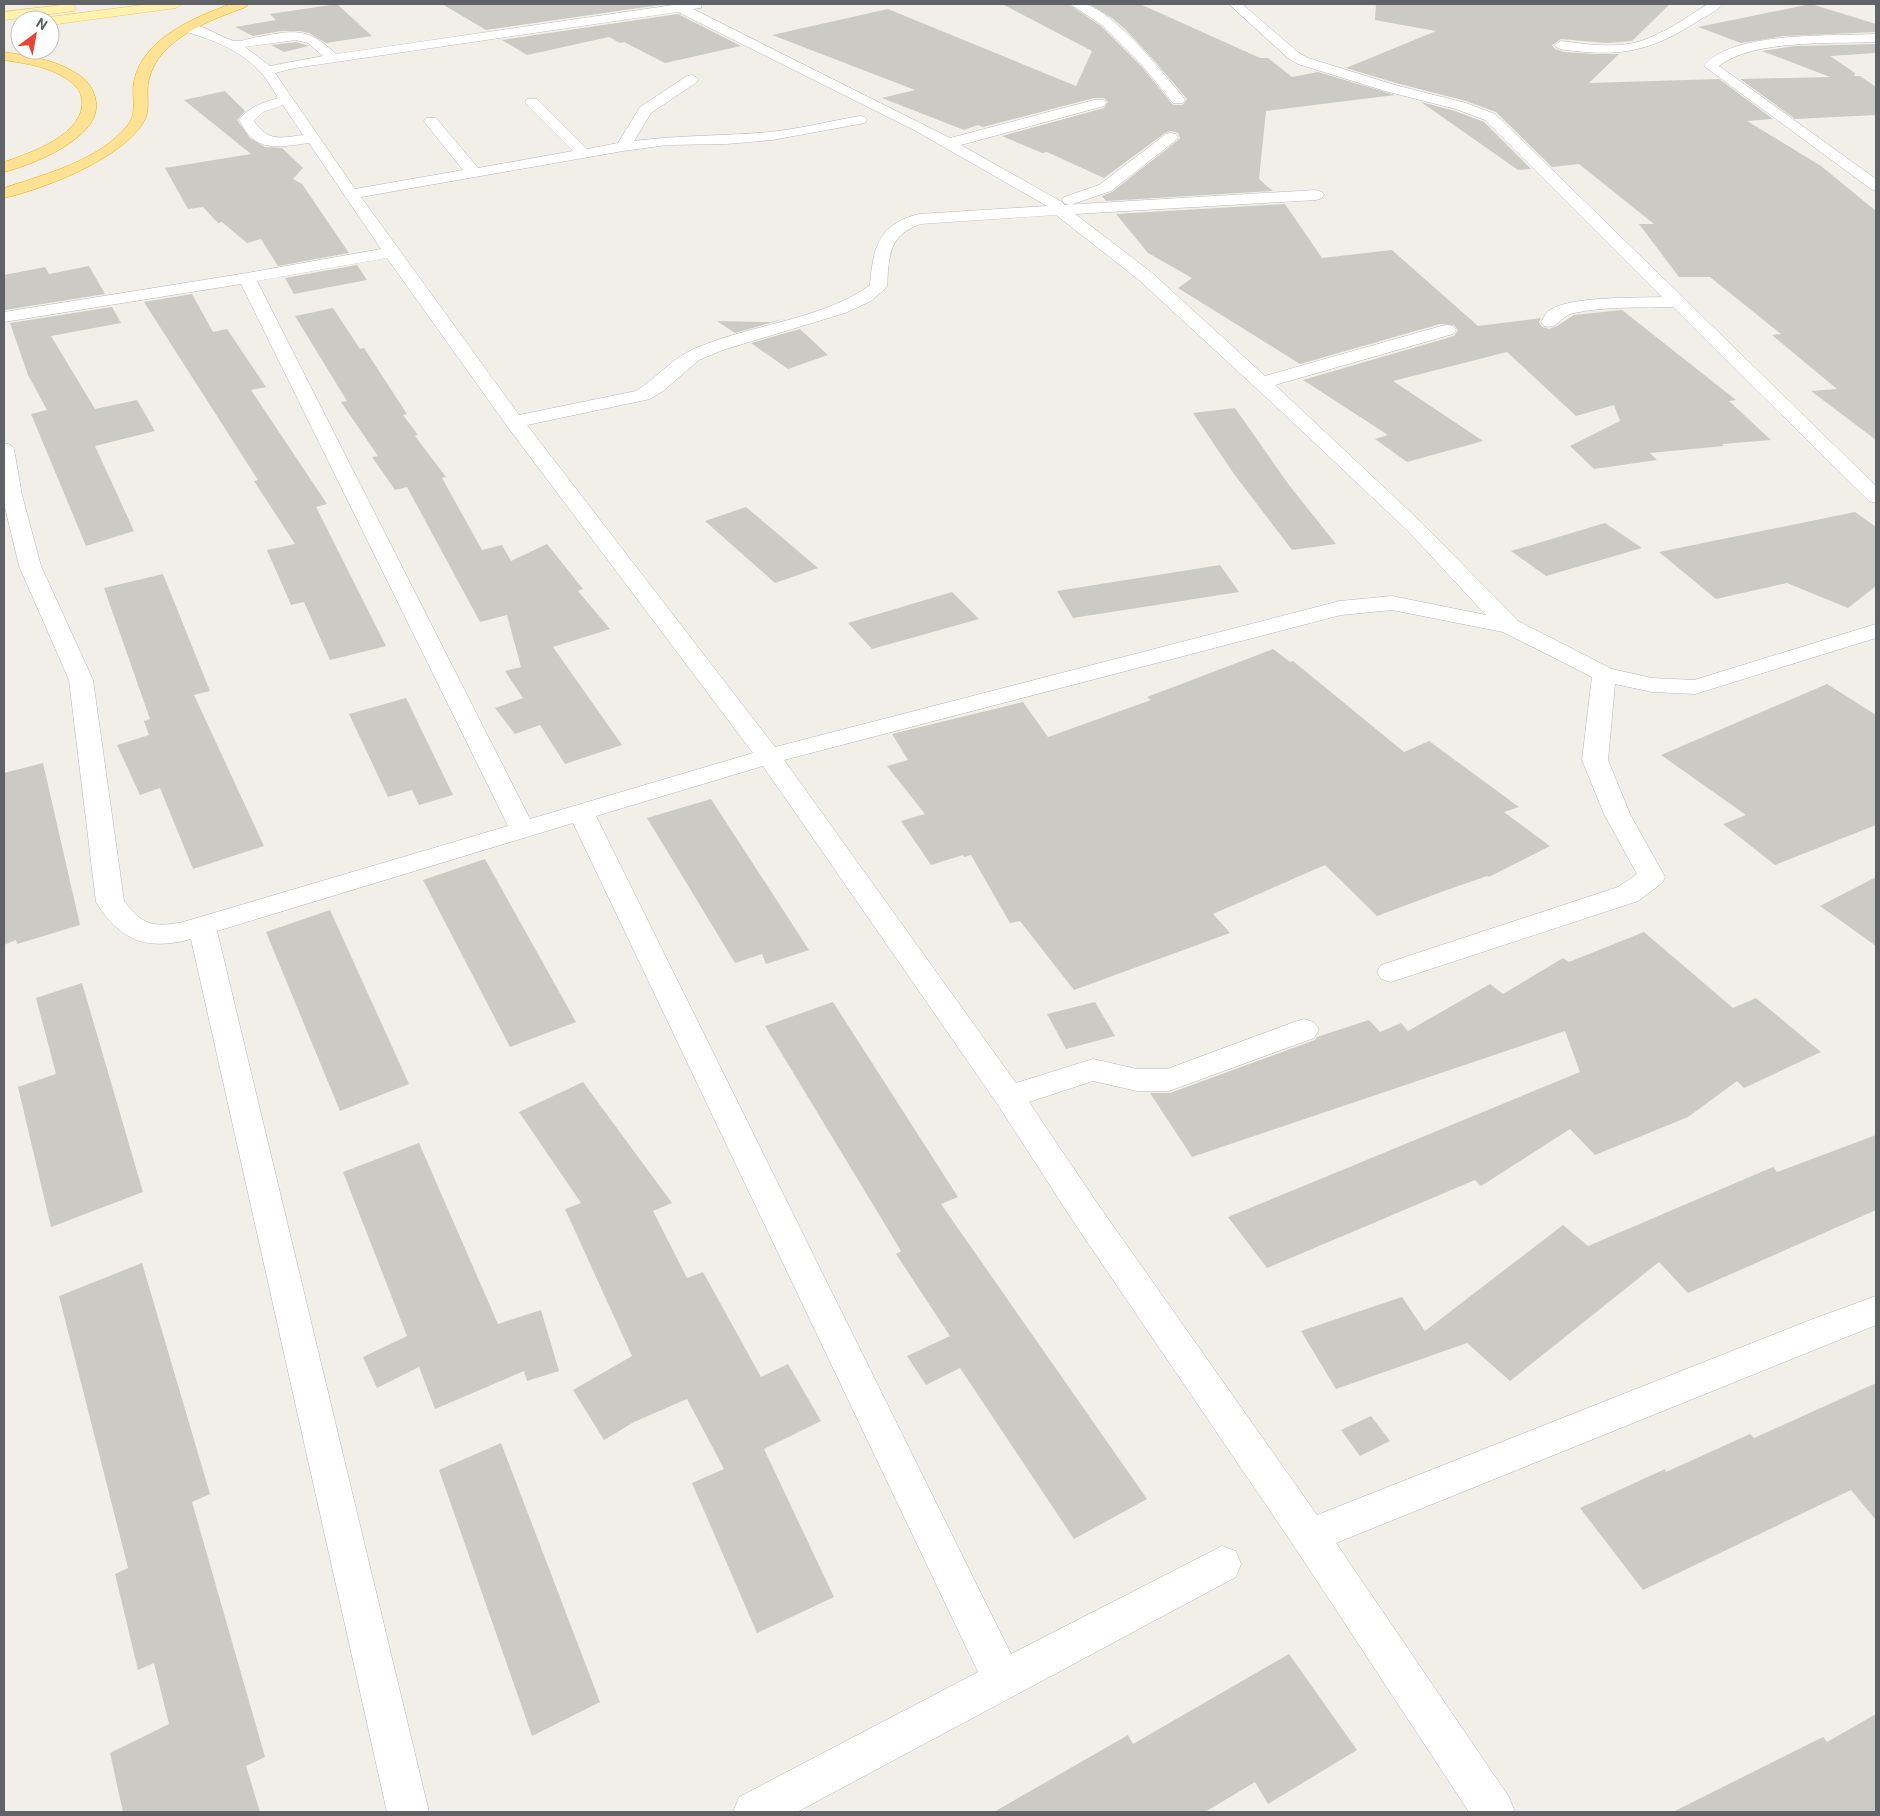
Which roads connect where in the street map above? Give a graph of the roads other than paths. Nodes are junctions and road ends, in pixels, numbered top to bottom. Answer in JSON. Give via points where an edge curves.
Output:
{"nodes":[{"id":1,"x":104,"y":4,"type":"edge"},
{"id":2,"x":176,"y":4,"type":"edge"},
{"id":3,"x":242,"y":4,"type":"edge"},
{"id":4,"x":701,"y":4,"type":"edge"},
{"id":5,"x":1076,"y":4,"type":"edge"},
{"id":6,"x":1234,"y":4,"type":"edge"},
{"id":7,"x":1717,"y":4,"type":"edge"},
{"id":8,"x":681,"y":8,"type":"junction"},
{"id":9,"x":4,"y":16,"type":"edge"},
{"id":10,"x":60,"y":20,"type":"edge"},
{"id":11,"x":188,"y":28,"type":"junction"},
{"id":12,"x":1876,"y":38,"type":"edge"},
{"id":13,"x":235,"y":45,"type":"junction"},
{"id":14,"x":1561,"y":45,"type":"dead end"},
{"id":15,"x":4,"y":56,"type":"edge"},
{"id":16,"x":334,"y":59,"type":"junction"},
{"id":17,"x":267,"y":71,"type":"junction"},
{"id":18,"x":692,"y":80,"type":"dead end"},
{"id":19,"x":286,"y":100,"type":"junction"},
{"id":20,"x":1178,"y":100,"type":"dead end"},
{"id":21,"x":532,"y":102,"type":"dead end"},
{"id":22,"x":1099,"y":103,"type":"dead end"},
{"id":23,"x":860,"y":120,"type":"dead end"},
{"id":24,"x":431,"y":121,"type":"dead end"},
{"id":25,"x":1171,"y":137,"type":"dead end"},
{"id":26,"x":312,"y":138,"type":"junction"},
{"id":27,"x":950,"y":143,"type":"junction"},
{"id":28,"x":623,"y":147,"type":"junction"},
{"id":29,"x":584,"y":154,"type":"junction"},
{"id":30,"x":4,"y":168,"type":"edge"},
{"id":31,"x":474,"y":173,"type":"junction"},
{"id":32,"x":1876,"y":186,"type":"edge"},
{"id":33,"x":4,"y":193,"type":"edge"},
{"id":34,"x":351,"y":194,"type":"junction"},
{"id":35,"x":1316,"y":195,"type":"dead end"},
{"id":36,"x":1058,"y":207,"type":"junction"},
{"id":37,"x":391,"y":252,"type":"junction"},
{"id":38,"x":247,"y":278,"type":"junction"},
{"id":39,"x":1677,"y":302,"type":"junction"},
{"id":40,"x":4,"y":316,"type":"edge"},
{"id":41,"x":1550,"y":322,"type":"dead end"},
{"id":42,"x":1447,"y":330,"type":"dead end"},
{"id":43,"x":1261,"y":383,"type":"junction"},
{"id":44,"x":514,"y":422,"type":"junction"},
{"id":45,"x":4,"y":448,"type":"edge"},
{"id":46,"x":1876,"y":496,"type":"edge"},
{"id":47,"x":1510,"y":626,"type":"junction"},
{"id":48,"x":1876,"y":631,"type":"edge"},
{"id":49,"x":1604,"y":674,"type":"junction"},
{"id":50,"x":769,"y":756,"type":"junction"},
{"id":51,"x":581,"y":812,"type":"junction"},
{"id":52,"x":523,"y":830,"type":"junction"},
{"id":53,"x":202,"y":926,"type":"junction"},
{"id":54,"x":1391,"y":972,"type":"dead end"},
{"id":55,"x":1304,"y":1030,"type":"dead end"},
{"id":56,"x":1009,"y":1097,"type":"junction"},
{"id":57,"x":1876,"y":1310,"type":"edge"},
{"id":58,"x":1309,"y":1536,"type":"junction"},
{"id":59,"x":1222,"y":1564,"type":"dead end"},
{"id":60,"x":1003,"y":1681,"type":"junction"},
{"id":61,"x":408,"y":1812,"type":"edge"},
{"id":62,"x":754,"y":1812,"type":"edge"},
{"id":63,"x":1494,"y":1812,"type":"edge"}],
"edges":[{"from":1,"to":9,"type":"main road"},
{"from":2,"to":10,"type":"main road"},
{"from":3,"to":11,"type":"highway"},
{"from":4,"to":8,"type":"street"},
{"from":5,"to":20,"type":"street","via":[[1107,22],[1147,62]]},
{"from":6,"to":39,"type":"street","via":[[1303,61],[1490,117]]},
{"from":7,"to":14,"type":"street","via":[[1674,30],[1636,46]]},
{"from":8,"to":16,"type":"street"},
{"from":8,"to":27,"type":"street"},
{"from":11,"to":13,"type":"street"},
{"from":11,"to":33,"type":"highway","via":[[155,52],[146,66],[141,82],[142,112],[131,130],[112,147],[79,165]]},
{"from":12,"to":32,"type":"street","via":[[1764,43],[1732,52],[1711,66]]},
{"from":13,"to":16,"type":"street","via":[[299,37],[312,40]]},
{"from":13,"to":17,"type":"street"},
{"from":15,"to":30,"type":"highway","via":[[38,62],[67,73],[86,89],[92,103],[87,120],[65,140]]},
{"from":16,"to":17,"type":"street"},
{"from":17,"to":19,"type":"street"},
{"from":18,"to":28,"type":"street","via":[[645,110]]},
{"from":19,"to":26,"type":"street"},
{"from":19,"to":26,"type":"street","via":[[258,109],[246,120],[259,138],[268,141]]},
{"from":21,"to":29,"type":"street"},
{"from":22,"to":27,"type":"street"},
{"from":23,"to":28,"type":"street","via":[[772,136],[667,141]]},
{"from":24,"to":31,"type":"street"},
{"from":25,"to":36,"type":"street","via":[[1105,188]]},
{"from":26,"to":34,"type":"street"},
{"from":27,"to":36,"type":"street"},
{"from":28,"to":29,"type":"street"},
{"from":29,"to":31,"type":"street"},
{"from":31,"to":34,"type":"street"},
{"from":34,"to":37,"type":"street"},
{"from":35,"to":36,"type":"street"},
{"from":36,"to":43,"type":"street","via":[[1145,276]]},
{"from":36,"to":44,"type":"street","via":[[910,222],[892,232],[879,268],[878,287],[865,297],[839,309],[692,356],[656,388],[643,394]]},
{"from":37,"to":38,"type":"street"},
{"from":37,"to":44,"type":"street"},
{"from":38,"to":40,"type":"street"},
{"from":38,"to":52,"type":"street"},
{"from":39,"to":41,"type":"street","via":[[1568,309],[1555,314]]},
{"from":39,"to":46,"type":"street"},
{"from":42,"to":43,"type":"street"},
{"from":43,"to":47,"type":"street","via":[[1414,527]]},
{"from":44,"to":50,"type":"street"},
{"from":45,"to":53,"type":"street","via":[[30,566],[80,680],[110,902],[128,925],[152,935]]},
{"from":47,"to":49,"type":"street"},
{"from":47,"to":50,"type":"street","via":[[1392,603],[1340,608]]},
{"from":48,"to":49,"type":"street","via":[[1695,687],[1652,685]]},
{"from":49,"to":54,"type":"street","via":[[1595,760],[1617,814],[1652,877],[1628,894]]},
{"from":50,"to":51,"type":"street"},
{"from":50,"to":56,"type":"street"},
{"from":51,"to":52,"type":"street"},
{"from":51,"to":60,"type":"street"},
{"from":52,"to":53,"type":"street"},
{"from":53,"to":61,"type":"street"},
{"from":55,"to":56,"type":"street","via":[[1168,1080],[1137,1080],[1093,1070]]},
{"from":56,"to":58,"type":"street","via":[[1084,1212]]},
{"from":57,"to":58,"type":"street"},
{"from":58,"to":63,"type":"street"},
{"from":59,"to":60,"type":"street"},
{"from":60,"to":62,"type":"street"}]}
